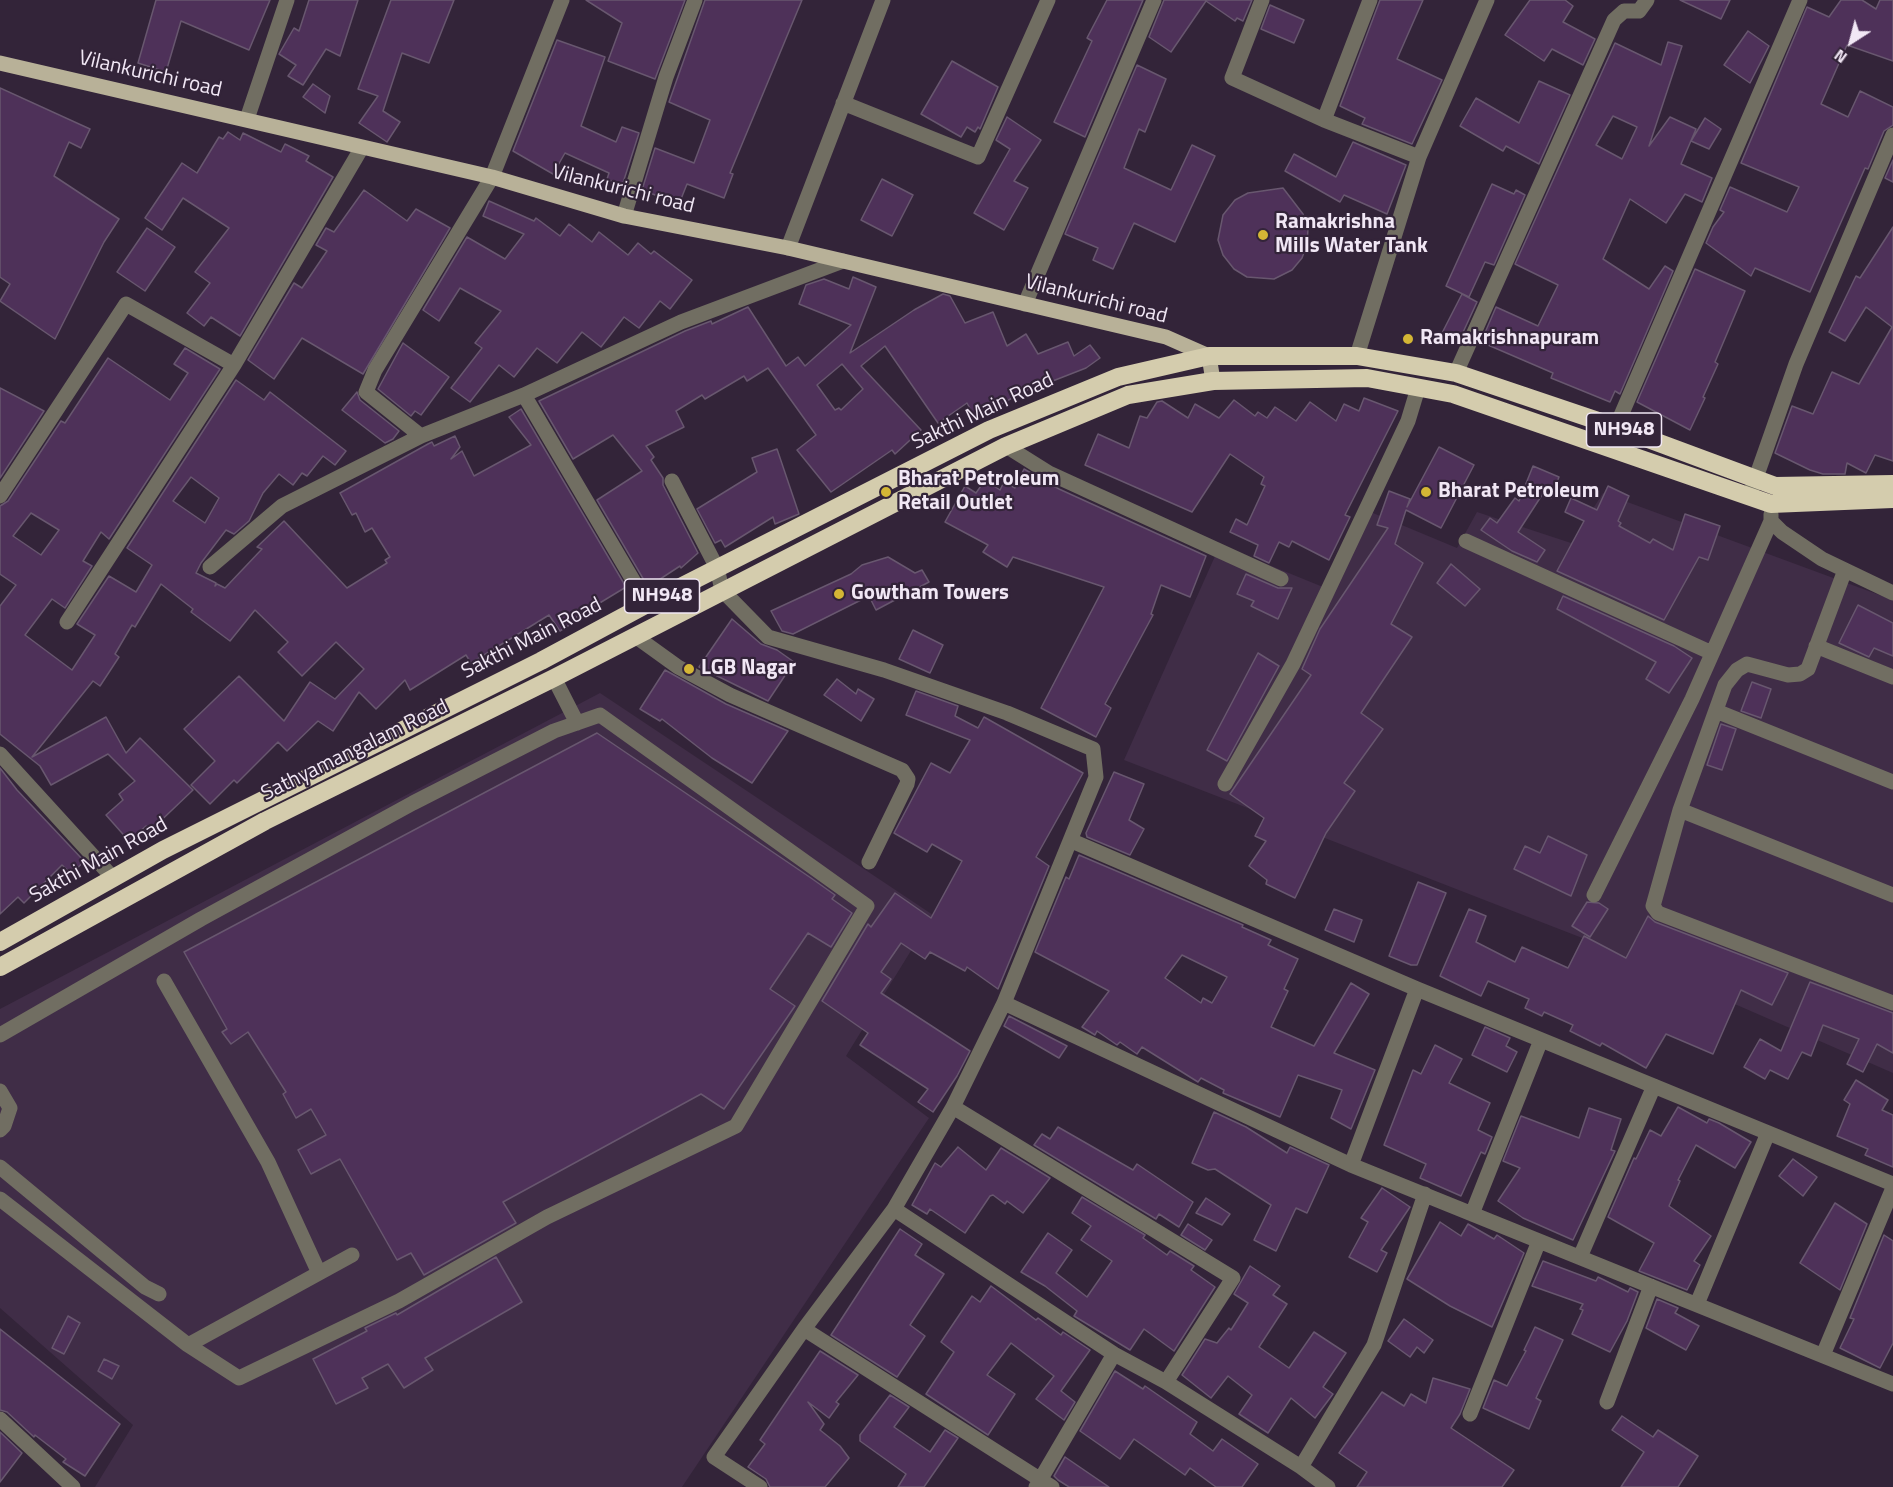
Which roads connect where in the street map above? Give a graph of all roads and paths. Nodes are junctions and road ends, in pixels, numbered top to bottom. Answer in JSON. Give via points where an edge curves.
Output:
{"nodes":[{"id":1,"x":287,"y":0,"type":"edge"},
{"id":2,"x":562,"y":0,"type":"edge"},
{"id":3,"x":695,"y":0,"type":"edge"},
{"id":4,"x":883,"y":0,"type":"edge"},
{"id":5,"x":1048,"y":0,"type":"edge"},
{"id":6,"x":1154,"y":0,"type":"edge"},
{"id":7,"x":1262,"y":0,"type":"edge"},
{"id":8,"x":1370,"y":0,"type":"edge"},
{"id":9,"x":1487,"y":0,"type":"edge"},
{"id":10,"x":1647,"y":0,"type":"edge"},
{"id":11,"x":1800,"y":0,"type":"edge"},
{"id":12,"x":0,"y":63,"type":"edge"},
{"id":13,"x":843,"y":103,"type":"junction"},
{"id":14,"x":248,"y":119,"type":"junction"},
{"id":15,"x":1324,"y":120,"type":"junction"},
{"id":16,"x":1893,"y":135,"type":"edge"},
{"id":17,"x":361,"y":149,"type":"junction"},
{"id":18,"x":1419,"y":157,"type":"junction"},
{"id":19,"x":492,"y":177,"type":"junction"},
{"id":20,"x":624,"y":216,"type":"junction"},
{"id":21,"x":788,"y":248,"type":"junction"},
{"id":22,"x":843,"y":261,"type":"junction"},
{"id":23,"x":1025,"y":304,"type":"junction"},
{"id":24,"x":1209,"y":356,"type":"junction"},
{"id":25,"x":1356,"y":356,"type":"junction"},
{"id":26,"x":234,"y":365,"type":"junction"},
{"id":27,"x":1456,"y":373,"type":"junction"},
{"id":28,"x":1213,"y":381,"type":"junction"},
{"id":29,"x":1418,"y":388,"type":"junction"},
{"id":30,"x":524,"y":395,"type":"junction"},
{"id":31,"x":1616,"y":427,"type":"junction"},
{"id":32,"x":421,"y":436,"type":"junction"},
{"id":33,"x":1006,"y":446,"type":"junction"},
{"id":34,"x":1755,"y":479,"type":"junction"},
{"id":35,"x":672,"y":481,"type":"dead end"},
{"id":36,"x":1893,"y":484,"type":"edge"},
{"id":37,"x":0,"y":496,"type":"edge"},
{"id":38,"x":1749,"y":497,"type":"junction"},
{"id":39,"x":1893,"y":499,"type":"edge"},
{"id":40,"x":1772,"y":504,"type":"junction"},
{"id":41,"x":1466,"y":541,"type":"dead end"},
{"id":42,"x":210,"y":567,"type":"dead end"},
{"id":43,"x":717,"y":568,"type":"junction"},
{"id":44,"x":1845,"y":570,"type":"junction"},
{"id":45,"x":1281,"y":579,"type":"dead end"},
{"id":46,"x":722,"y":590,"type":"junction"},
{"id":47,"x":1893,"y":593,"type":"edge"},
{"id":48,"x":646,"y":604,"type":"junction"},
{"id":49,"x":67,"y":622,"type":"dead end"},
{"id":50,"x":636,"y":636,"type":"junction"},
{"id":51,"x":1816,"y":646,"type":"junction"},
{"id":52,"x":1712,"y":653,"type":"junction"},
{"id":53,"x":1893,"y":677,"type":"edge"},
{"id":54,"x":554,"y":678,"type":"junction"},
{"id":55,"x":1716,"y":711,"type":"junction"},
{"id":56,"x":577,"y":723,"type":"junction"},
{"id":57,"x":0,"y":754,"type":"edge"},
{"id":58,"x":1893,"y":782,"type":"edge"},
{"id":59,"x":1225,"y":784,"type":"dead end"},
{"id":60,"x":1680,"y":810,"type":"junction"},
{"id":61,"x":1072,"y":841,"type":"junction"},
{"id":62,"x":869,"y":862,"type":"dead end"},
{"id":63,"x":114,"y":879,"type":"junction"},
{"id":64,"x":1594,"y":895,"type":"dead end"},
{"id":65,"x":1893,"y":895,"type":"edge"},
{"id":66,"x":0,"y":942,"type":"edge"},
{"id":67,"x":0,"y":967,"type":"edge"},
{"id":68,"x":164,"y":981,"type":"dead end"},
{"id":69,"x":1417,"y":988,"type":"junction"},
{"id":70,"x":1004,"y":1003,"type":"junction"},
{"id":71,"x":1893,"y":1003,"type":"edge"},
{"id":72,"x":0,"y":1035,"type":"edge"},
{"id":73,"x":1541,"y":1040,"type":"junction"},
{"id":74,"x":1654,"y":1086,"type":"junction"},
{"id":75,"x":0,"y":1091,"type":"edge"},
{"id":76,"x":953,"y":1107,"type":"junction"},
{"id":77,"x":0,"y":1130,"type":"edge"},
{"id":78,"x":1768,"y":1133,"type":"junction"},
{"id":79,"x":1351,"y":1165,"type":"junction"},
{"id":80,"x":0,"y":1167,"type":"edge"},
{"id":81,"x":1893,"y":1186,"type":"edge"},
{"id":82,"x":1425,"y":1194,"type":"junction"},
{"id":83,"x":0,"y":1199,"type":"edge"},
{"id":84,"x":894,"y":1209,"type":"junction"},
{"id":85,"x":1472,"y":1214,"type":"junction"},
{"id":86,"x":1539,"y":1241,"type":"junction"},
{"id":87,"x":352,"y":1255,"type":"dead end"},
{"id":88,"x":1580,"y":1257,"type":"junction"},
{"id":89,"x":319,"y":1273,"type":"junction"},
{"id":90,"x":1651,"y":1286,"type":"junction"},
{"id":91,"x":159,"y":1294,"type":"dead end"},
{"id":92,"x":1697,"y":1304,"type":"junction"},
{"id":93,"x":804,"y":1329,"type":"junction"},
{"id":94,"x":188,"y":1345,"type":"junction"},
{"id":95,"x":1114,"y":1354,"type":"junction"},
{"id":96,"x":1823,"y":1356,"type":"junction"},
{"id":97,"x":1166,"y":1382,"type":"junction"},
{"id":98,"x":1893,"y":1384,"type":"edge"},
{"id":99,"x":1607,"y":1402,"type":"dead end"},
{"id":100,"x":1470,"y":1414,"type":"dead end"},
{"id":101,"x":0,"y":1419,"type":"edge"},
{"id":102,"x":1301,"y":1467,"type":"junction"},
{"id":103,"x":1042,"y":1484,"type":"edge"},
{"id":104,"x":73,"y":1487,"type":"edge"},
{"id":105,"x":760,"y":1487,"type":"edge"},
{"id":106,"x":1328,"y":1487,"type":"edge"}],
"edges":[{"from":1,"to":14,"type":"street"},
{"from":2,"to":19,"type":"street"},
{"from":3,"to":20,"type":"street","via":[[666,77]]},
{"from":4,"to":13,"type":"street"},
{"from":5,"to":13,"type":"street","via":[[978,157]]},
{"from":6,"to":23,"type":"street"},
{"from":7,"to":15,"type":"street","via":[[1232,78]]},
{"from":8,"to":15,"type":"street"},
{"from":9,"to":18,"type":"street"},
{"from":10,"to":27,"type":"street","via":[[1639,10],[1624,11],[1614,20]]},
{"from":11,"to":31,"type":"street"},
{"from":12,"to":14,"type":"main road","name":"Vilankurichi road"},
{"from":13,"to":21,"type":"street"},
{"from":14,"to":17,"type":"main road","name":"Vilankurichi road"},
{"from":15,"to":18,"type":"street"},
{"from":16,"to":34,"type":"street","via":[[1796,364]]},
{"from":17,"to":19,"type":"main road","name":"Vilankurichi road"},
{"from":17,"to":26,"type":"street"},
{"from":18,"to":25,"type":"street"},
{"from":19,"to":20,"type":"main road","name":"Vilankurichi road"},
{"from":19,"to":32,"type":"street","via":[[375,370],[366,392]]},
{"from":20,"to":21,"type":"main road","name":"Vilankurichi road"},
{"from":21,"to":22,"type":"main road","name":"Vilankurichi road"},
{"from":22,"to":23,"type":"main road","name":"Vilankurichi road"},
{"from":22,"to":30,"type":"street","via":[[681,322]]},
{"from":23,"to":24,"type":"main road","name":"Vilankurichi road","via":[[1166,337]]},
{"from":24,"to":25,"type":"highway","name":"Sakthi Main Road","number":"NH948"},
{"from":24,"to":28,"type":"main road"},
{"from":24,"to":43,"type":"highway","name":"Sakthi Main Road","number":"NH948","via":[[1118,377],[989,430]]},
{"from":25,"to":27,"type":"highway","name":"Sakthi Main Road","number":"NH948"},
{"from":26,"to":37,"type":"street","via":[[126,304]]},
{"from":26,"to":49,"type":"street"},
{"from":27,"to":31,"type":"highway","name":"Sakthi Main Road","number":"NH948"},
{"from":28,"to":29,"type":"highway","name":"Sathyamangalam Road","number":"NH948","via":[[1367,378]]},
{"from":28,"to":33,"type":"highway","name":"Sathyamangalam Road","number":"NH948","via":[[1128,395]]},
{"from":29,"to":38,"type":"highway","name":"Sathyamangalam Road","number":"NH948","via":[[1453,394]]},
{"from":29,"to":59,"type":"street","via":[[1403,432],[1293,664]]},
{"from":30,"to":32,"type":"street"},
{"from":30,"to":48,"type":"street"},
{"from":31,"to":34,"type":"highway","name":"Sakthi Main Road","number":"NH948"},
{"from":32,"to":42,"type":"street","via":[[282,506]]},
{"from":33,"to":45,"type":"street","via":[[1049,473]]},
{"from":33,"to":46,"type":"highway","name":"Sathyamangalam Road","number":"NH948"},
{"from":34,"to":38,"type":"street"},
{"from":34,"to":40,"type":"highway","name":"Sakthi Main Road","number":"NH948"},
{"from":35,"to":43,"type":"street"},
{"from":36,"to":40,"type":"highway","name":"Sakthi Main Road","number":"NH948"},
{"from":38,"to":40,"type":"highway","name":"Sathyamangalam Road","number":"NH948"},
{"from":39,"to":40,"type":"highway","name":"Sathyamangalam Road","number":"NH948"},
{"from":40,"to":44,"type":"street","via":[[1782,532]]},
{"from":40,"to":52,"type":"street"},
{"from":41,"to":52,"type":"street"},
{"from":43,"to":46,"type":"street"},
{"from":43,"to":48,"type":"highway","name":"Sakthi Main Road","number":"NH948"},
{"from":44,"to":47,"type":"street"},
{"from":44,"to":51,"type":"street"},
{"from":46,"to":50,"type":"highway","name":"Sathyamangalam Road","number":"NH948"},
{"from":46,"to":61,"type":"street","via":[[768,637],[884,670],[1007,713],[1093,749],[1096,777]]},
{"from":48,"to":63,"type":"highway","name":"Sakthi Main Road","number":"NH948","via":[[541,661],[163,850]]},
{"from":50,"to":54,"type":"highway","name":"Sathyamangalam Road","number":"NH948"},
{"from":50,"to":62,"type":"street","via":[[678,667],[730,695],[902,770],[907,784]]},
{"from":51,"to":53,"type":"street"},
{"from":51,"to":55,"type":"street","via":[[1808,669],[1800,674],[1788,675],[1747,664],[1737,670],[1725,684]]},
{"from":52,"to":64,"type":"street"},
{"from":54,"to":56,"type":"street"},
{"from":54,"to":67,"type":"highway","name":"Sathyamangalam Road","number":"NH948","via":[[265,821]]},
{"from":55,"to":58,"type":"street"},
{"from":55,"to":60,"type":"street"},
{"from":56,"to":72,"type":"street","via":[[413,803]]},
{"from":56,"to":94,"type":"street","via":[[600,716],[867,906],[736,1126],[547,1217],[399,1301],[239,1378]]},
{"from":57,"to":63,"type":"street"},
{"from":60,"to":65,"type":"street"},
{"from":60,"to":71,"type":"street","via":[[1653,906],[1658,913]]},
{"from":61,"to":69,"type":"street"},
{"from":61,"to":70,"type":"street"},
{"from":63,"to":66,"type":"highway","name":"Sakthi Main Road","number":"NH948"},
{"from":68,"to":89,"type":"street","via":[[268,1162]]},
{"from":69,"to":73,"type":"street"},
{"from":69,"to":79,"type":"street"},
{"from":70,"to":76,"type":"street"},
{"from":70,"to":79,"type":"street"},
{"from":73,"to":74,"type":"street"},
{"from":73,"to":85,"type":"street"},
{"from":74,"to":78,"type":"street"},
{"from":74,"to":88,"type":"street"},
{"from":75,"to":77,"type":"street","via":[[10,1108]]},
{"from":76,"to":84,"type":"street"},
{"from":76,"to":97,"type":"street","via":[[1233,1278]]},
{"from":78,"to":81,"type":"street"},
{"from":78,"to":92,"type":"street"},
{"from":79,"to":82,"type":"street"},
{"from":80,"to":91,"type":"street","via":[[145,1287]]},
{"from":81,"to":96,"type":"street"},
{"from":82,"to":85,"type":"street"},
{"from":82,"to":102,"type":"street","via":[[1374,1345]]},
{"from":83,"to":94,"type":"street"},
{"from":84,"to":93,"type":"street"},
{"from":84,"to":95,"type":"street"},
{"from":85,"to":86,"type":"street"},
{"from":86,"to":88,"type":"street"},
{"from":86,"to":100,"type":"street"},
{"from":87,"to":89,"type":"street"},
{"from":88,"to":90,"type":"street"},
{"from":89,"to":94,"type":"street"},
{"from":90,"to":92,"type":"street"},
{"from":90,"to":99,"type":"street"},
{"from":92,"to":96,"type":"street"},
{"from":93,"to":103,"type":"street"},
{"from":93,"to":105,"type":"street","via":[[714,1457]]},
{"from":95,"to":97,"type":"street"},
{"from":95,"to":103,"type":"street"},
{"from":96,"to":98,"type":"street"},
{"from":97,"to":102,"type":"street"},
{"from":101,"to":104,"type":"street"},
{"from":102,"to":106,"type":"street"}]}
